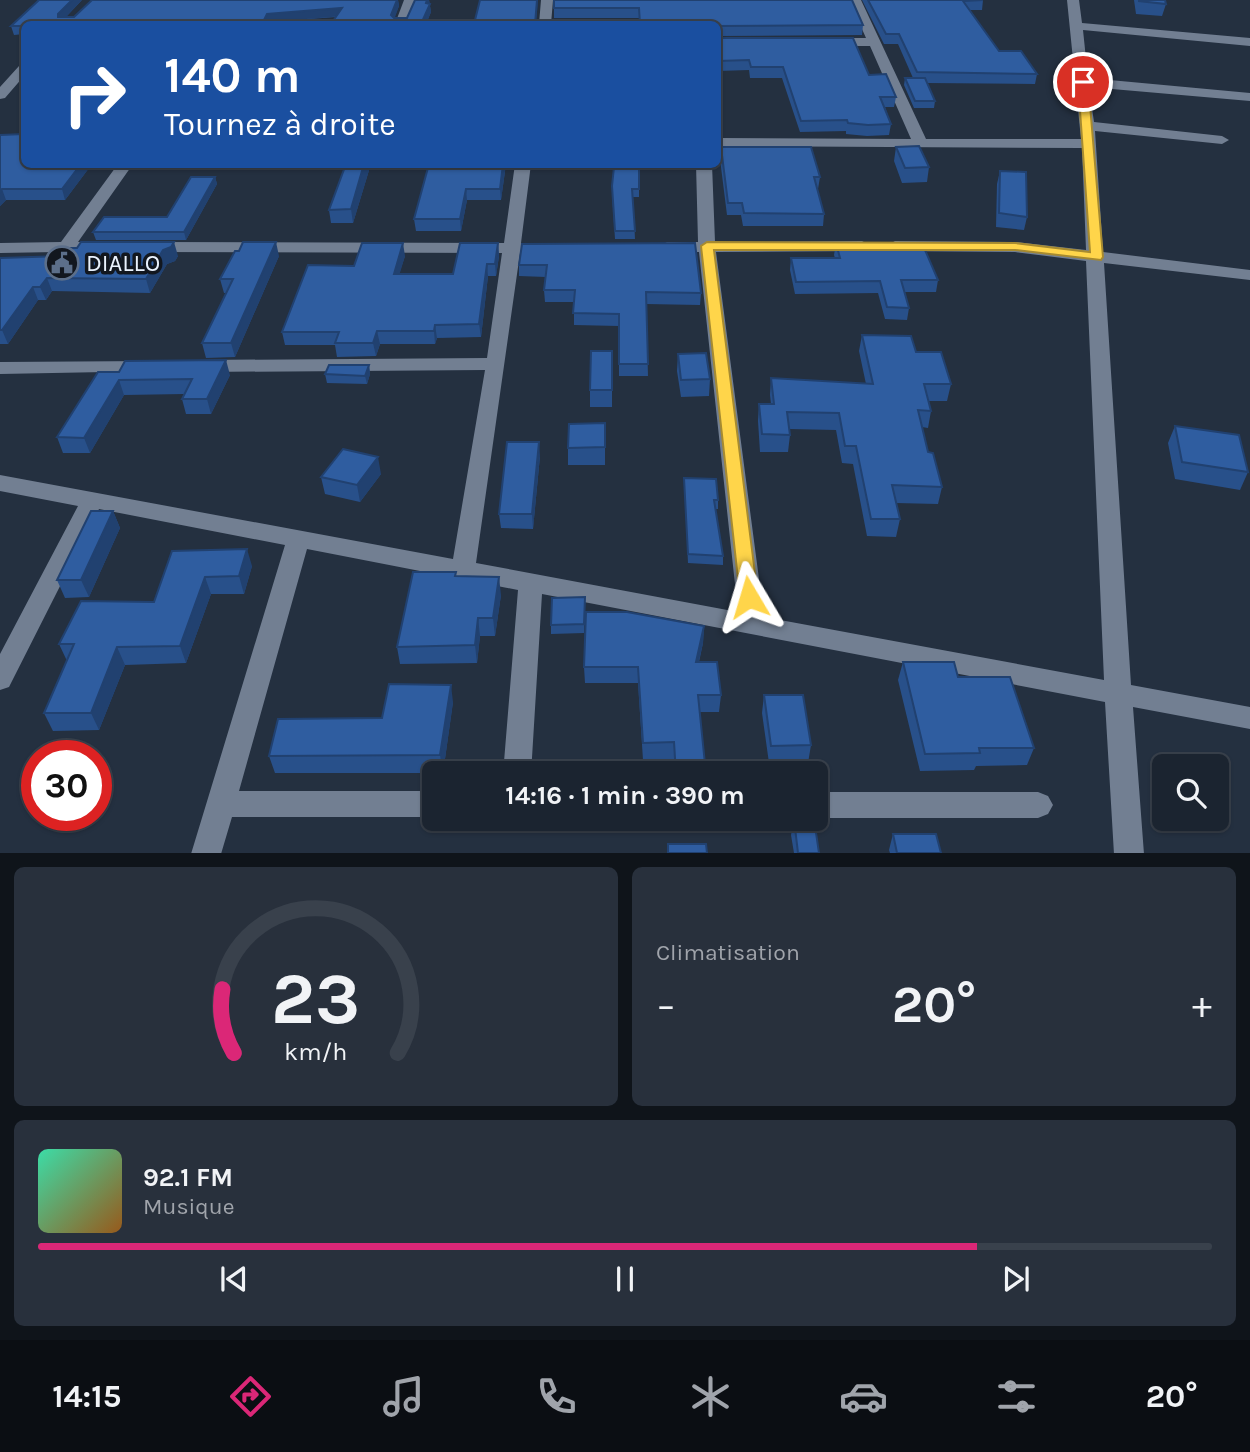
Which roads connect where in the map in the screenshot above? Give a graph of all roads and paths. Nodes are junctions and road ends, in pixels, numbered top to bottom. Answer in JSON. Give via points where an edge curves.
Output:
{"nodes":[{"id":1,"x":410,"y":0,"type":"edge"},
{"id":2,"x":547,"y":0,"type":"edge"},
{"id":3,"x":855,"y":0,"type":"edge"},
{"id":4,"x":1073,"y":0,"type":"edge"},
{"id":5,"x":402,"y":21,"type":"edge"},
{"id":6,"x":545,"y":21,"type":"edge"},
{"id":7,"x":1076,"y":26,"type":"junction"},
{"id":8,"x":809,"y":42,"type":"edge"},
{"id":9,"x":874,"y":42,"type":"junction"},
{"id":10,"x":1250,"y":42,"type":"edge"},
{"id":11,"x":21,"y":72,"type":"edge"},
{"id":12,"x":1083,"y":82,"type":"junction"},
{"id":13,"x":0,"y":95,"type":"edge"},
{"id":14,"x":1250,"y":97,"type":"edge"},
{"id":15,"x":1089,"y":135,"type":"junction"},
{"id":16,"x":1222,"y":140,"type":"dead end"},
{"id":17,"x":721,"y":142,"type":"edge"},
{"id":18,"x":920,"y":142,"type":"junction"},
{"id":19,"x":123,"y":168,"type":"edge"},
{"id":20,"x":522,"y":168,"type":"edge"},
{"id":21,"x":704,"y":168,"type":"edge"},
{"id":22,"x":707,"y":246,"type":"junction"},
{"id":23,"x":66,"y":247,"type":"junction"},
{"id":24,"x":563,"y":247,"type":"edge"},
{"id":25,"x":655,"y":247,"type":"edge"},
{"id":26,"x":0,"y":248,"type":"edge"},
{"id":27,"x":511,"y":248,"type":"junction"},
{"id":28,"x":1097,"y":257,"type":"junction"},
{"id":29,"x":1250,"y":275,"type":"edge"},
{"id":30,"x":496,"y":363,"type":"junction"},
{"id":31,"x":0,"y":368,"type":"edge"},
{"id":32,"x":0,"y":483,"type":"edge"},
{"id":33,"x":92,"y":501,"type":"junction"},
{"id":34,"x":298,"y":540,"type":"junction"},
{"id":35,"x":463,"y":569,"type":"junction"},
{"id":36,"x":531,"y":581,"type":"junction"},
{"id":37,"x":752,"y":624,"type":"junction"},
{"id":38,"x":0,"y":679,"type":"edge"},
{"id":39,"x":1118,"y":692,"type":"junction"},
{"id":40,"x":1250,"y":718,"type":"edge"},
{"id":41,"x":518,"y":761,"type":"edge"},
{"id":42,"x":221,"y":804,"type":"junction"},
{"id":43,"x":422,"y":804,"type":"edge"},
{"id":44,"x":828,"y":805,"type":"edge"},
{"id":45,"x":1038,"y":805,"type":"dead end"},
{"id":46,"x":206,"y":853,"type":"edge"},
{"id":47,"x":1129,"y":853,"type":"edge"}],
"edges":[{"from":1,"to":5,"type":"street"},
{"from":2,"to":6,"type":"street"},
{"from":3,"to":9,"type":"street"},
{"from":4,"to":7,"type":"street"},
{"from":7,"to":10,"type":"street"},
{"from":7,"to":12,"type":"street"},
{"from":8,"to":9,"type":"street"},
{"from":9,"to":18,"type":"street"},
{"from":11,"to":13,"type":"street"},
{"from":12,"to":14,"type":"street"},
{"from":12,"to":15,"type":"street"},
{"from":15,"to":16,"type":"street"},
{"from":15,"to":18,"type":"street"},
{"from":15,"to":28,"type":"street"},
{"from":17,"to":18,"type":"street"},
{"from":19,"to":23,"type":"street"},
{"from":20,"to":27,"type":"street"},
{"from":21,"to":22,"type":"street"},
{"from":22,"to":25,"type":"street"},
{"from":22,"to":28,"type":"street","via":[[1015,247]]},
{"from":22,"to":37,"type":"street"},
{"from":23,"to":26,"type":"street"},
{"from":23,"to":27,"type":"street"},
{"from":24,"to":27,"type":"street"},
{"from":27,"to":30,"type":"street"},
{"from":28,"to":29,"type":"street"},
{"from":28,"to":39,"type":"street"},
{"from":30,"to":31,"type":"street"},
{"from":30,"to":35,"type":"street"},
{"from":32,"to":33,"type":"street"},
{"from":33,"to":34,"type":"street"},
{"from":33,"to":38,"type":"street"},
{"from":34,"to":35,"type":"street"},
{"from":34,"to":42,"type":"street"},
{"from":35,"to":36,"type":"street"},
{"from":36,"to":37,"type":"street"},
{"from":36,"to":41,"type":"street"},
{"from":37,"to":39,"type":"street"},
{"from":39,"to":40,"type":"street"},
{"from":39,"to":47,"type":"street"},
{"from":42,"to":43,"type":"street"},
{"from":42,"to":46,"type":"street"},
{"from":44,"to":45,"type":"street"}]}
